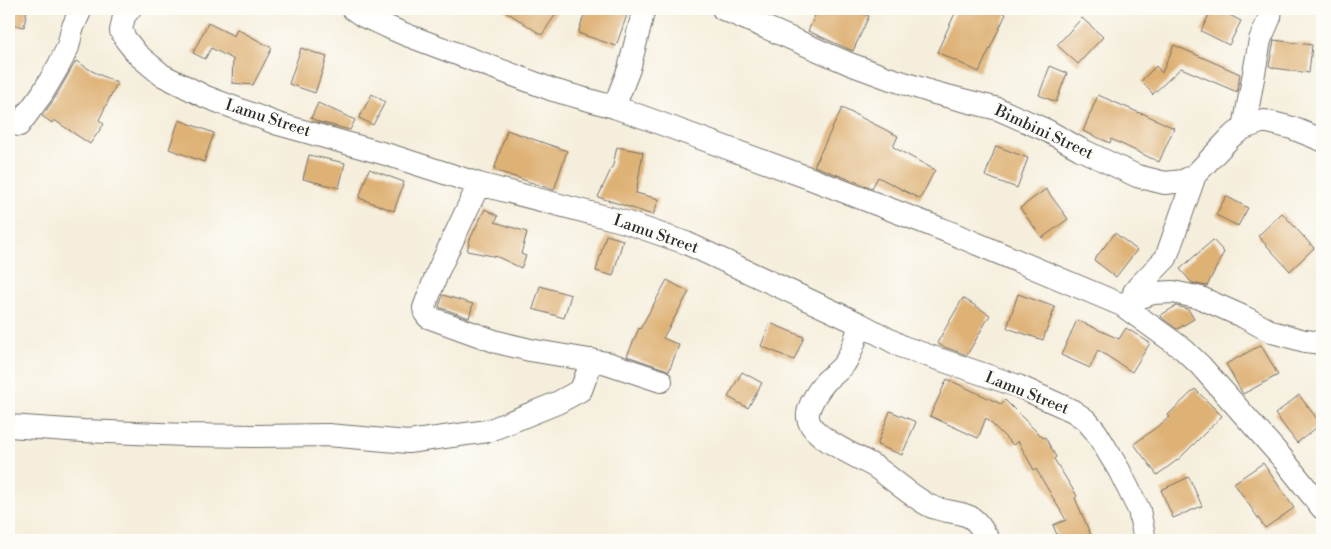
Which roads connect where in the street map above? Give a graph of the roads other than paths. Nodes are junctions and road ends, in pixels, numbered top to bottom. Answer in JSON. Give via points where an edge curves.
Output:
{"nodes":[{"id":1,"x":81,"y":9,"type":"edge"},
{"id":2,"x":130,"y":9,"type":"edge"},
{"id":3,"x":353,"y":9,"type":"edge"},
{"id":4,"x":644,"y":9,"type":"edge"},
{"id":5,"x":723,"y":9,"type":"edge"},
{"id":6,"x":1271,"y":9,"type":"edge"},
{"id":7,"x":614,"y":107,"type":"junction"},
{"id":8,"x":19,"y":126,"type":"dead end"},
{"id":9,"x":1244,"y":128,"type":"junction"},
{"id":10,"x":1322,"y":140,"type":"edge"},
{"id":11,"x":1195,"y":175,"type":"junction"},
{"id":12,"x":478,"y":184,"type":"junction"},
{"id":13,"x":1128,"y":301,"type":"junction"},
{"id":14,"x":860,"y":324,"type":"junction"},
{"id":15,"x":1322,"y":343,"type":"edge"},
{"id":16,"x":592,"y":360,"type":"junction"},
{"id":17,"x":661,"y":381,"type":"dead end"},
{"id":18,"x":9,"y":426,"type":"edge"},
{"id":19,"x":1322,"y":508,"type":"edge"},
{"id":20,"x":989,"y":540,"type":"edge"},
{"id":21,"x":1145,"y":540,"type":"edge"}],
"edges":[{"from":1,"to":8,"type":"street","via":[[59,65]]},
{"from":2,"to":12,"type":"street","name":"Lamu Street","via":[[124,16],[121,31],[138,55],[162,75],[206,97],[278,124]]},
{"from":3,"to":7,"type":"street","via":[[404,34],[553,90]]},
{"from":4,"to":7,"type":"street","via":[[629,69]]},
{"from":5,"to":11,"type":"street","name":"Bimbini Street","via":[[888,78],[998,109],[1137,176],[1165,183],[1183,181]]},
{"from":6,"to":9,"type":"street","via":[[1260,40]]},
{"from":7,"to":13,"type":"street"},
{"from":9,"to":10,"type":"street","name":"Bimbini Street","via":[[1264,121]]},
{"from":9,"to":11,"type":"street","name":"Bimbini Street","via":[[1232,136]]},
{"from":11,"to":13,"type":"street","via":[[1166,258]]},
{"from":12,"to":14,"type":"street","name":"Lamu Street","via":[[625,222],[686,242]]},
{"from":12,"to":16,"type":"street","via":[[438,271],[425,313],[428,317],[497,342]]},
{"from":13,"to":15,"type":"street","via":[[1153,293],[1173,292],[1192,296],[1272,332],[1305,342]]},
{"from":13,"to":19,"type":"street","via":[[1200,365],[1284,459]]},
{"from":14,"to":20,"type":"street","via":[[845,363],[817,394],[808,415],[809,423],[816,432],[875,467],[932,507],[972,518]]},
{"from":14,"to":21,"type":"street","name":"Lamu Street","via":[[903,347],[1018,386],[1086,420],[1129,488],[1139,510]]},
{"from":16,"to":17,"type":"street"},
{"from":16,"to":18,"type":"street","via":[[581,390],[557,403],[488,431],[408,442],[328,435],[186,435]]}]}
